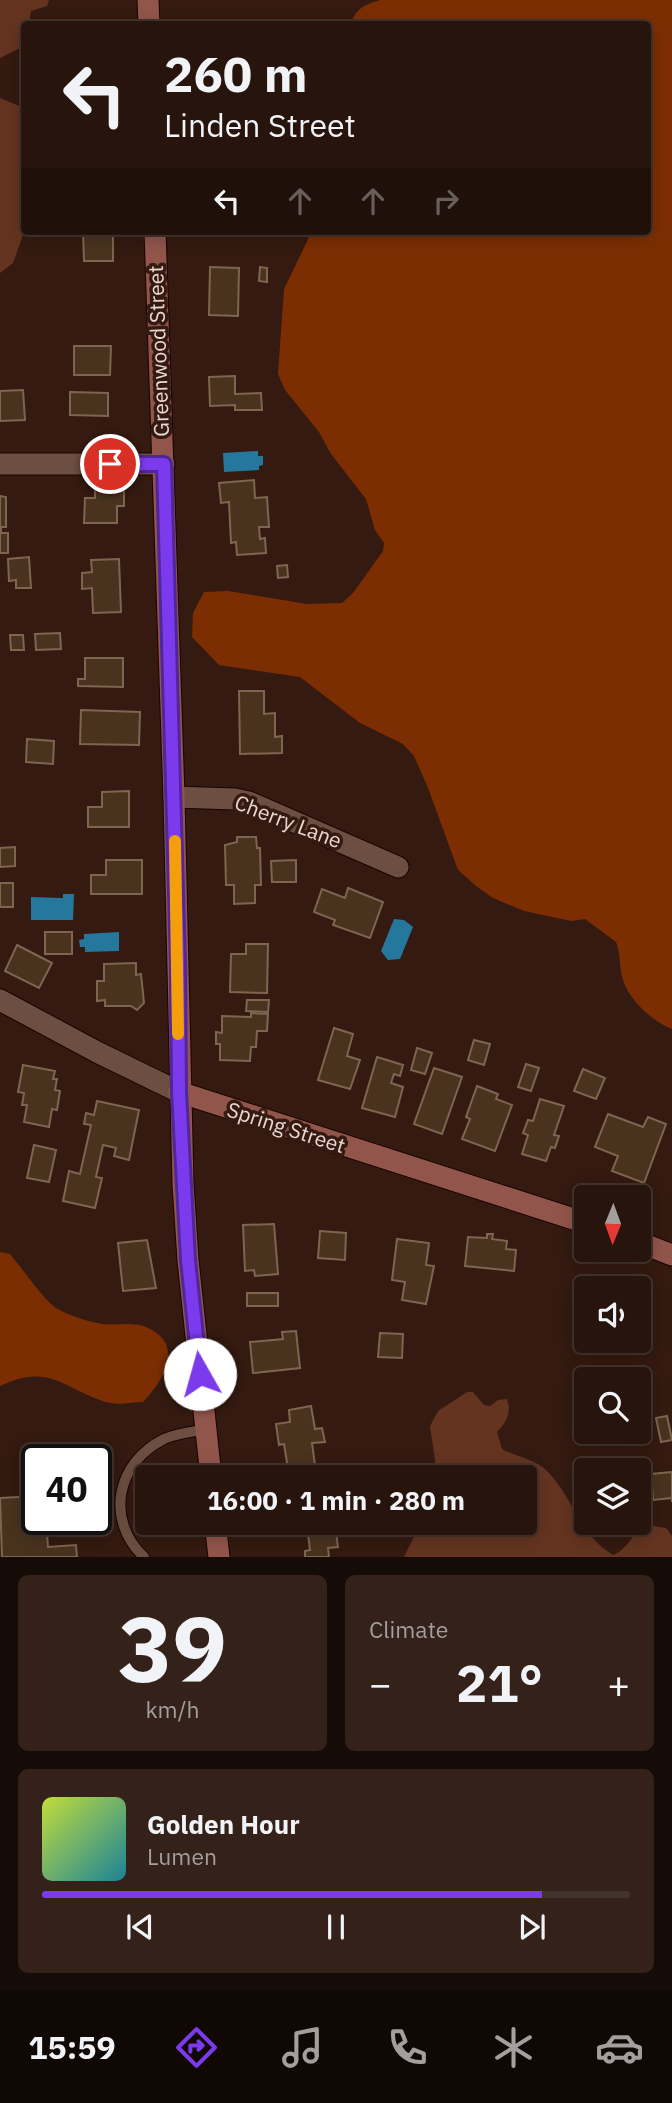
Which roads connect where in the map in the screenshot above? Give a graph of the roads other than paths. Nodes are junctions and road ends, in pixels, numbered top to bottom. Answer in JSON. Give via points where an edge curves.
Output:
{"nodes":[{"id":1,"x":148,"y":0,"type":"edge"},
{"id":2,"x":149,"y":21,"type":"edge"},
{"id":3,"x":155,"y":235,"type":"edge"},
{"id":4,"x":0,"y":464,"type":"edge"},
{"id":5,"x":164,"y":464,"type":"junction"},
{"id":6,"x":174,"y":797,"type":"junction"},
{"id":7,"x":398,"y":867,"type":"dead end"},
{"id":8,"x":0,"y":1000,"type":"edge"},
{"id":9,"x":179,"y":1092,"type":"junction"},
{"id":10,"x":574,"y":1219,"type":"edge"},
{"id":11,"x":651,"y":1247,"type":"edge"},
{"id":12,"x":672,"y":1255,"type":"edge"},
{"id":13,"x":207,"y":1429,"type":"junction"},
{"id":14,"x":210,"y":1465,"type":"edge"},
{"id":15,"x":216,"y":1535,"type":"edge"},
{"id":16,"x":144,"y":1557,"type":"edge"},
{"id":17,"x":219,"y":1557,"type":"edge"}],
"edges":[{"from":1,"to":2,"type":"street"},
{"from":3,"to":5,"type":"street","name":"Greenwood Street"},
{"from":4,"to":5,"type":"street"},
{"from":5,"to":6,"type":"street","name":"Greenwood Street"},
{"from":6,"to":7,"type":"street","name":"Cherry Lane","via":[[248,802]]},
{"from":6,"to":9,"type":"street","name":"Greenwood Street"},
{"from":8,"to":9,"type":"street","name":"Spring Street"},
{"from":9,"to":10,"type":"street","name":"Spring Street"},
{"from":9,"to":13,"type":"street","name":"Greenwood Street","via":[[188,1260]]},
{"from":11,"to":12,"type":"street"},
{"from":13,"to":14,"type":"street","name":"Greenwood Street"},
{"from":13,"to":16,"type":"lane","via":[[156,1444],[125,1483],[122,1525]]},
{"from":15,"to":17,"type":"street"}]}
